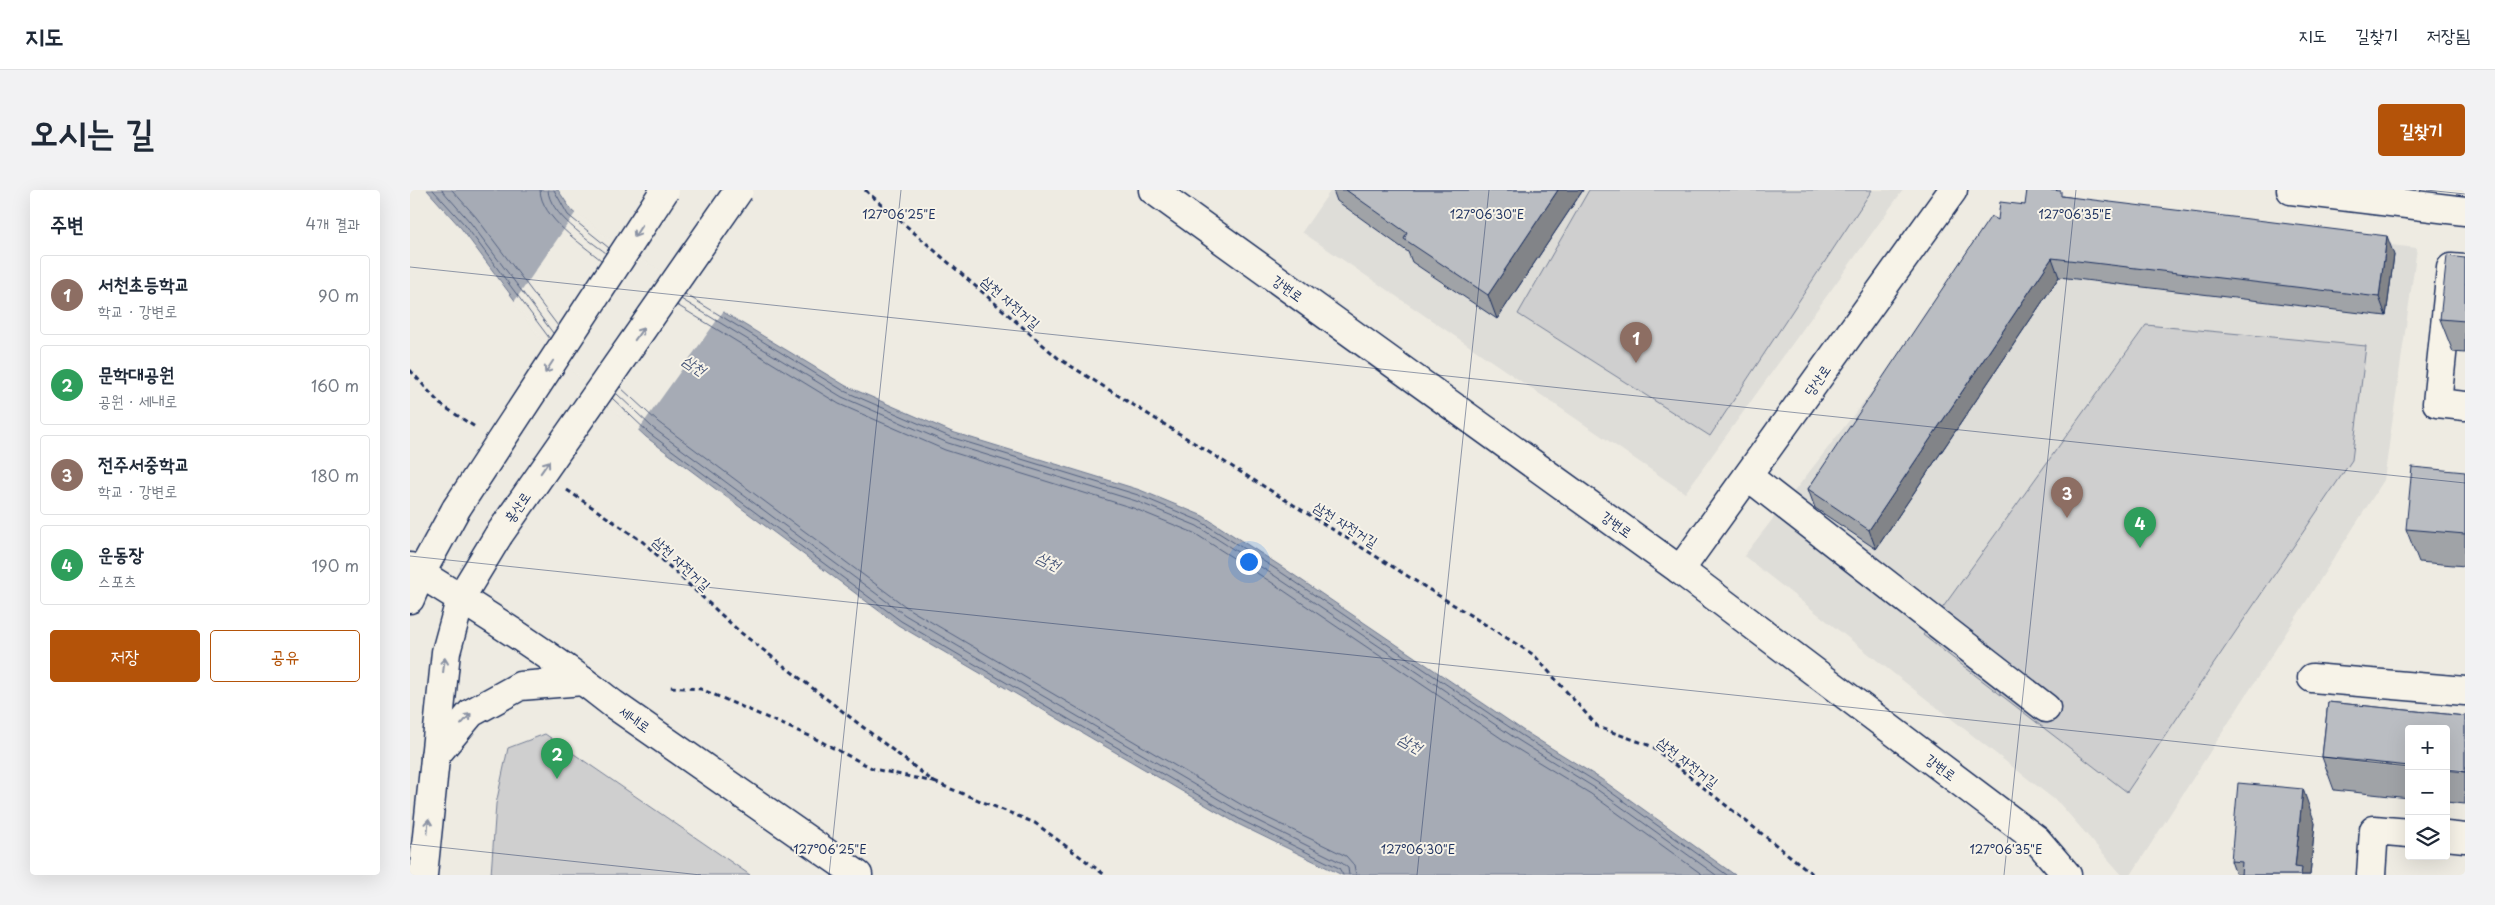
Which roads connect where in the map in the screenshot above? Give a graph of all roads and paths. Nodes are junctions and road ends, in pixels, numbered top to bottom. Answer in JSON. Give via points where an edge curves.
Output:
{"nodes":[{"id":1,"x":665,"y":190,"type":"edge"},
{"id":2,"x":739,"y":190,"type":"edge"},
{"id":3,"x":864,"y":190,"type":"edge"},
{"id":4,"x":1153,"y":190,"type":"edge"},
{"id":5,"x":1953,"y":190,"type":"edge"},
{"id":6,"x":2290,"y":190,"type":"edge"},
{"id":7,"x":2465,"y":211,"type":"edge"},
{"id":8,"x":2465,"y":269,"type":"edge"},
{"id":9,"x":410,"y":370,"type":"edge"},
{"id":10,"x":2465,"y":406,"type":"edge"},
{"id":11,"x":481,"y":432,"type":"dead end"},
{"id":12,"x":1749,"y":476,"type":"junction"},
{"id":13,"x":562,"y":487,"type":"dead end"},
{"id":14,"x":415,"y":570,"type":"edge"},
{"id":15,"x":1680,"y":570,"type":"junction"},
{"id":16,"x":462,"y":597,"type":"junction"},
{"id":17,"x":410,"y":599,"type":"edge"},
{"id":18,"x":2312,"y":678,"type":"dead end"},
{"id":19,"x":584,"y":681,"type":"junction"},
{"id":20,"x":670,"y":687,"type":"dead end"},
{"id":21,"x":2465,"y":691,"type":"edge"},
{"id":22,"x":2046,"y":708,"type":"dead end"},
{"id":23,"x":435,"y":756,"type":"junction"},
{"id":24,"x":934,"y":782,"type":"junction"},
{"id":25,"x":2405,"y":833,"type":"edge"},
{"id":26,"x":2450,"y":836,"type":"edge"},
{"id":27,"x":2465,"y":838,"type":"edge"},
{"id":28,"x":423,"y":875,"type":"edge"},
{"id":29,"x":858,"y":875,"type":"edge"},
{"id":30,"x":1105,"y":875,"type":"edge"},
{"id":31,"x":1814,"y":875,"type":"edge"},
{"id":32,"x":2067,"y":875,"type":"edge"},
{"id":33,"x":2371,"y":875,"type":"edge"}],
"edges":[{"from":1,"to":14,"type":"street","one_way":true,"bridge":true},
{"from":16,"to":2,"type":"street","name":"홍산로","one_way":true,"bridge":true,"via":[[498,536]]},
{"from":3,"to":31,"type":"path","name":"삼천 자전거길","via":[[1058,358],[1534,654],[1598,727],[1651,746]]},
{"from":4,"to":15,"type":"street","name":"강변로"},
{"from":5,"to":12,"type":"street","name":"당산로"},
{"from":6,"to":7,"type":"street"},
{"from":8,"to":10,"type":"street","via":[[2451,268],[2437,403]]},
{"from":9,"to":11,"type":"path","via":[[440,404]]},
{"from":12,"to":15,"type":"street","name":"당산로"},
{"from":12,"to":22,"type":"street"},
{"from":13,"to":24,"type":"path","name":"삼천 자전거길","via":[[642,542],[740,632]]},
{"from":14,"to":16,"type":"street","name":"세내로"},
{"from":14,"to":17,"type":"street"},
{"from":15,"to":32,"type":"street","name":"강변로","via":[[2037,840]]},
{"from":16,"to":19,"type":"street","name":"세내로"},
{"from":23,"to":16,"type":"street","name":"홍산로","one_way":true,"via":[[446,652]]},
{"from":18,"to":21,"type":"street"},
{"from":23,"to":19,"type":"street","one_way":true,"via":[[471,713],[520,686]]},
{"from":19,"to":29,"type":"street","name":"세내로"},
{"from":20,"to":24,"type":"path","name":"삼천 자전거길","via":[[701,689],[814,738],[874,769]]},
{"from":28,"to":23,"type":"street","name":"홍산로","one_way":true},
{"from":24,"to":30,"type":"path","name":"삼천 자전거길","via":[[1035,823]]},
{"from":25,"to":33,"type":"street","via":[[2374,830]]},
{"from":26,"to":27,"type":"street"}]}
